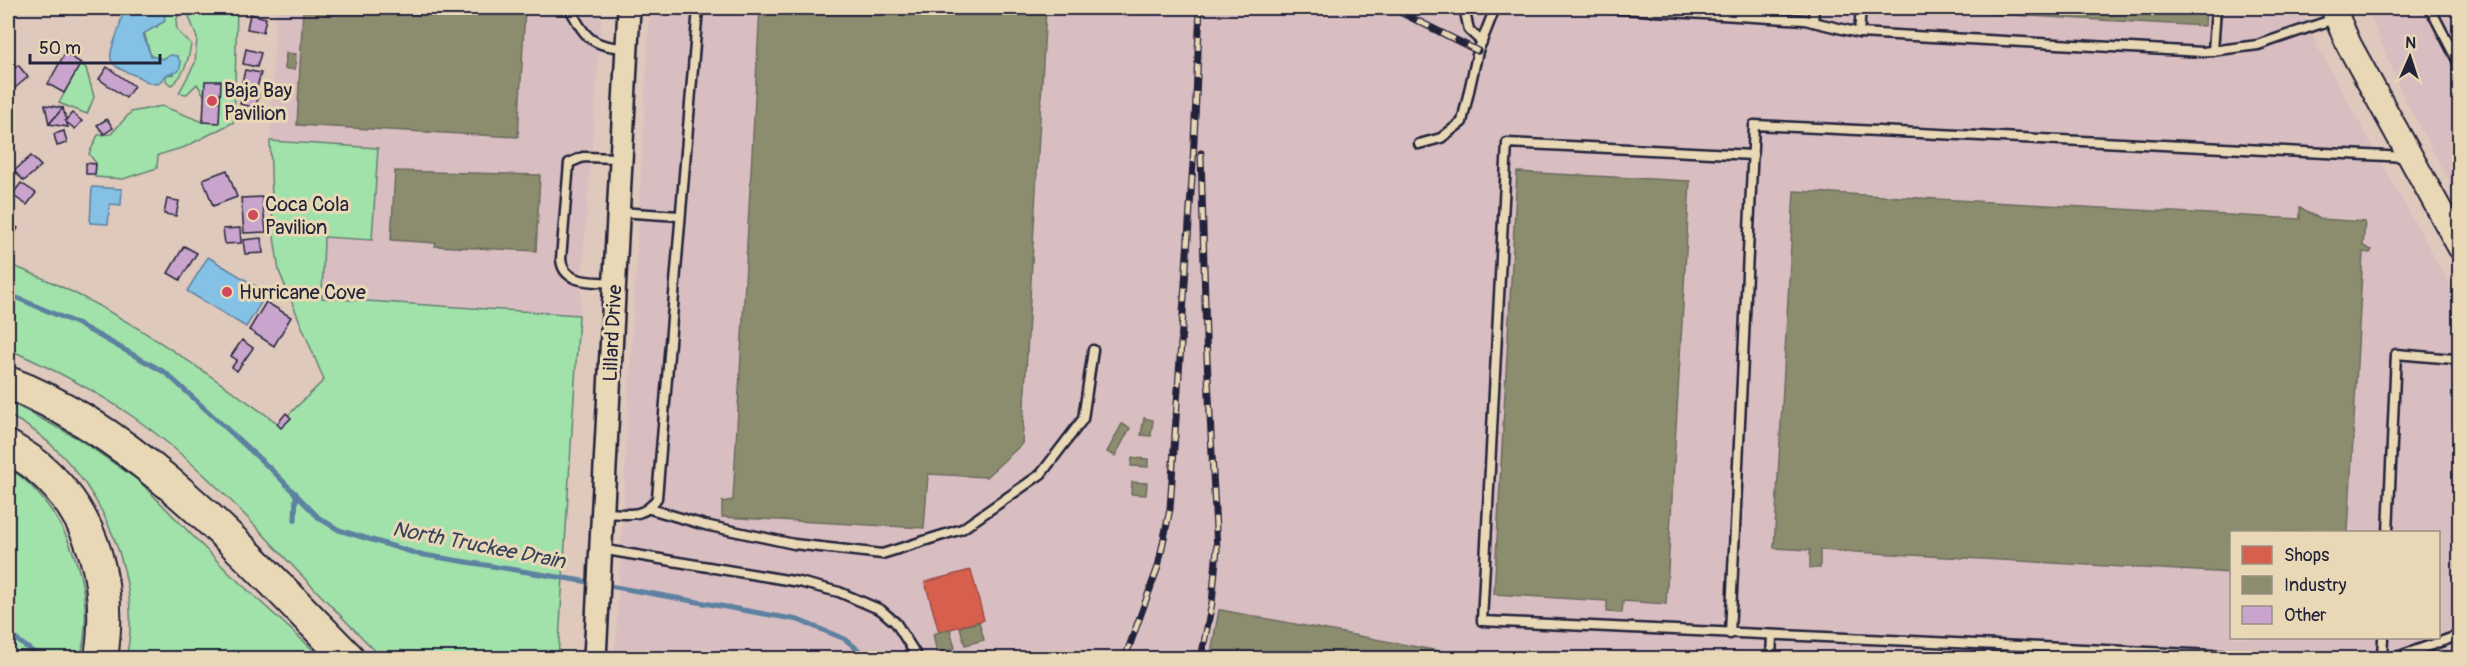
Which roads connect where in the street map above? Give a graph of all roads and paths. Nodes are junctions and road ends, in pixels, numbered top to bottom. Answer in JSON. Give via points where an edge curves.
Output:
{"nodes":[{"id":1,"x":570,"y":8,"type":"edge"},
{"id":2,"x":629,"y":8,"type":"edge"},
{"id":3,"x":666,"y":8,"type":"edge"},
{"id":4,"x":1464,"y":8,"type":"edge"},
{"id":5,"x":1496,"y":8,"type":"edge"},
{"id":6,"x":1604,"y":8,"type":"edge"},
{"id":7,"x":1814,"y":8,"type":"edge"},
{"id":8,"x":1861,"y":8,"type":"edge"},
{"id":9,"x":2216,"y":8,"type":"edge"},
{"id":10,"x":2430,"y":8,"type":"edge"},
{"id":11,"x":698,"y":9,"type":"edge"},
{"id":12,"x":2335,"y":13,"type":"edge"},
{"id":13,"x":1814,"y":22,"type":"junction"},
{"id":14,"x":1859,"y":33,"type":"junction"},
{"id":15,"x":1482,"y":42,"type":"junction"},
{"id":16,"x":627,"y":48,"type":"junction"},
{"id":17,"x":2213,"y":51,"type":"junction"},
{"id":18,"x":2460,"y":66,"type":"edge"},
{"id":19,"x":1419,"y":144,"type":"dead end"},
{"id":20,"x":1753,"y":155,"type":"junction"},
{"id":21,"x":621,"y":158,"type":"junction"},
{"id":22,"x":2410,"y":158,"type":"junction"},
{"id":23,"x":618,"y":212,"type":"junction"},
{"id":24,"x":679,"y":216,"type":"junction"},
{"id":25,"x":2460,"y":247,"type":"edge"},
{"id":26,"x":614,"y":283,"type":"junction"},
{"id":27,"x":1093,"y":350,"type":"dead end"},
{"id":28,"x":2460,"y":368,"type":"edge"},
{"id":29,"x":8,"y":383,"type":"edge"},
{"id":30,"x":8,"y":447,"type":"edge"},
{"id":31,"x":650,"y":509,"type":"junction"},
{"id":32,"x":602,"y":513,"type":"junction"},
{"id":33,"x":2388,"y":531,"type":"edge"},
{"id":34,"x":599,"y":557,"type":"junction"},
{"id":35,"x":1730,"y":634,"type":"junction"},
{"id":36,"x":2460,"y":635,"type":"edge"},
{"id":37,"x":1772,"y":636,"type":"junction"},
{"id":38,"x":2383,"y":639,"type":"edge"},
{"id":39,"x":101,"y":658,"type":"edge"},
{"id":40,"x":348,"y":658,"type":"edge"},
{"id":41,"x":595,"y":658,"type":"edge"},
{"id":42,"x":918,"y":658,"type":"edge"},
{"id":43,"x":1771,"y":658,"type":"edge"},
{"id":44,"x":2277,"y":658,"type":"edge"},
{"id":45,"x":2382,"y":658,"type":"edge"},
{"id":46,"x":2394,"y":658,"type":"edge"}],
"edges":[{"from":1,"to":16,"type":"lane","via":[[588,38],[607,47]]},
{"from":2,"to":16,"type":"street","name":"Lillard Drive"},
{"from":3,"to":11,"type":"lane"},
{"from":4,"to":15,"type":"lane","via":[[1469,30]]},
{"from":5,"to":15,"type":"lane"},
{"from":6,"to":13,"type":"lane"},
{"from":7,"to":13,"type":"lane"},
{"from":8,"to":14,"type":"lane"},
{"from":9,"to":17,"type":"lane"},
{"from":10,"to":18,"type":"lane"},
{"from":11,"to":24,"type":"lane"},
{"from":12,"to":17,"type":"lane","via":[[2258,45]]},
{"from":12,"to":22,"type":"main road"},
{"from":13,"to":14,"type":"lane"},
{"from":14,"to":17,"type":"lane"},
{"from":15,"to":19,"type":"lane","via":[[1462,122],[1442,138]]},
{"from":16,"to":21,"type":"street","name":"Lillard Drive"},
{"from":20,"to":22,"type":"lane","via":[[1754,125]]},
{"from":20,"to":35,"type":"lane"},
{"from":20,"to":35,"type":"lane","via":[[1507,143],[1482,621]]},
{"from":21,"to":23,"type":"street","name":"Lillard Drive"},
{"from":21,"to":26,"type":"lane","via":[[583,157],[569,164],[561,259],[562,269],[570,277]]},
{"from":22,"to":25,"type":"main road"},
{"from":23,"to":24,"type":"lane"},
{"from":23,"to":26,"type":"street","name":"Lillard Drive"},
{"from":24,"to":31,"type":"lane","via":[[660,475],[657,498]]},
{"from":26,"to":32,"type":"street","name":"Lillard Drive"},
{"from":27,"to":31,"type":"lane","via":[[1083,419],[1041,474],[962,529],[882,554],[794,544]]},
{"from":28,"to":33,"type":"lane","via":[[2454,358],[2396,354]]},
{"from":29,"to":40,"type":"highway","via":[[74,416],[144,463]]},
{"from":30,"to":39,"type":"highway","via":[[38,467],[69,500],[91,541],[104,585],[106,629]]},
{"from":31,"to":32,"type":"lane","via":[[642,513]]},
{"from":32,"to":34,"type":"street","name":"Lillard Drive"},
{"from":34,"to":41,"type":"street","name":"Lillard Drive"},
{"from":34,"to":42,"type":"lane","via":[[799,582],[839,592],[881,610],[896,623]]},
{"from":35,"to":37,"type":"lane"},
{"from":36,"to":46,"type":"lane"},
{"from":37,"to":43,"type":"lane"},
{"from":37,"to":44,"type":"lane"},
{"from":38,"to":45,"type":"lane"}]}
